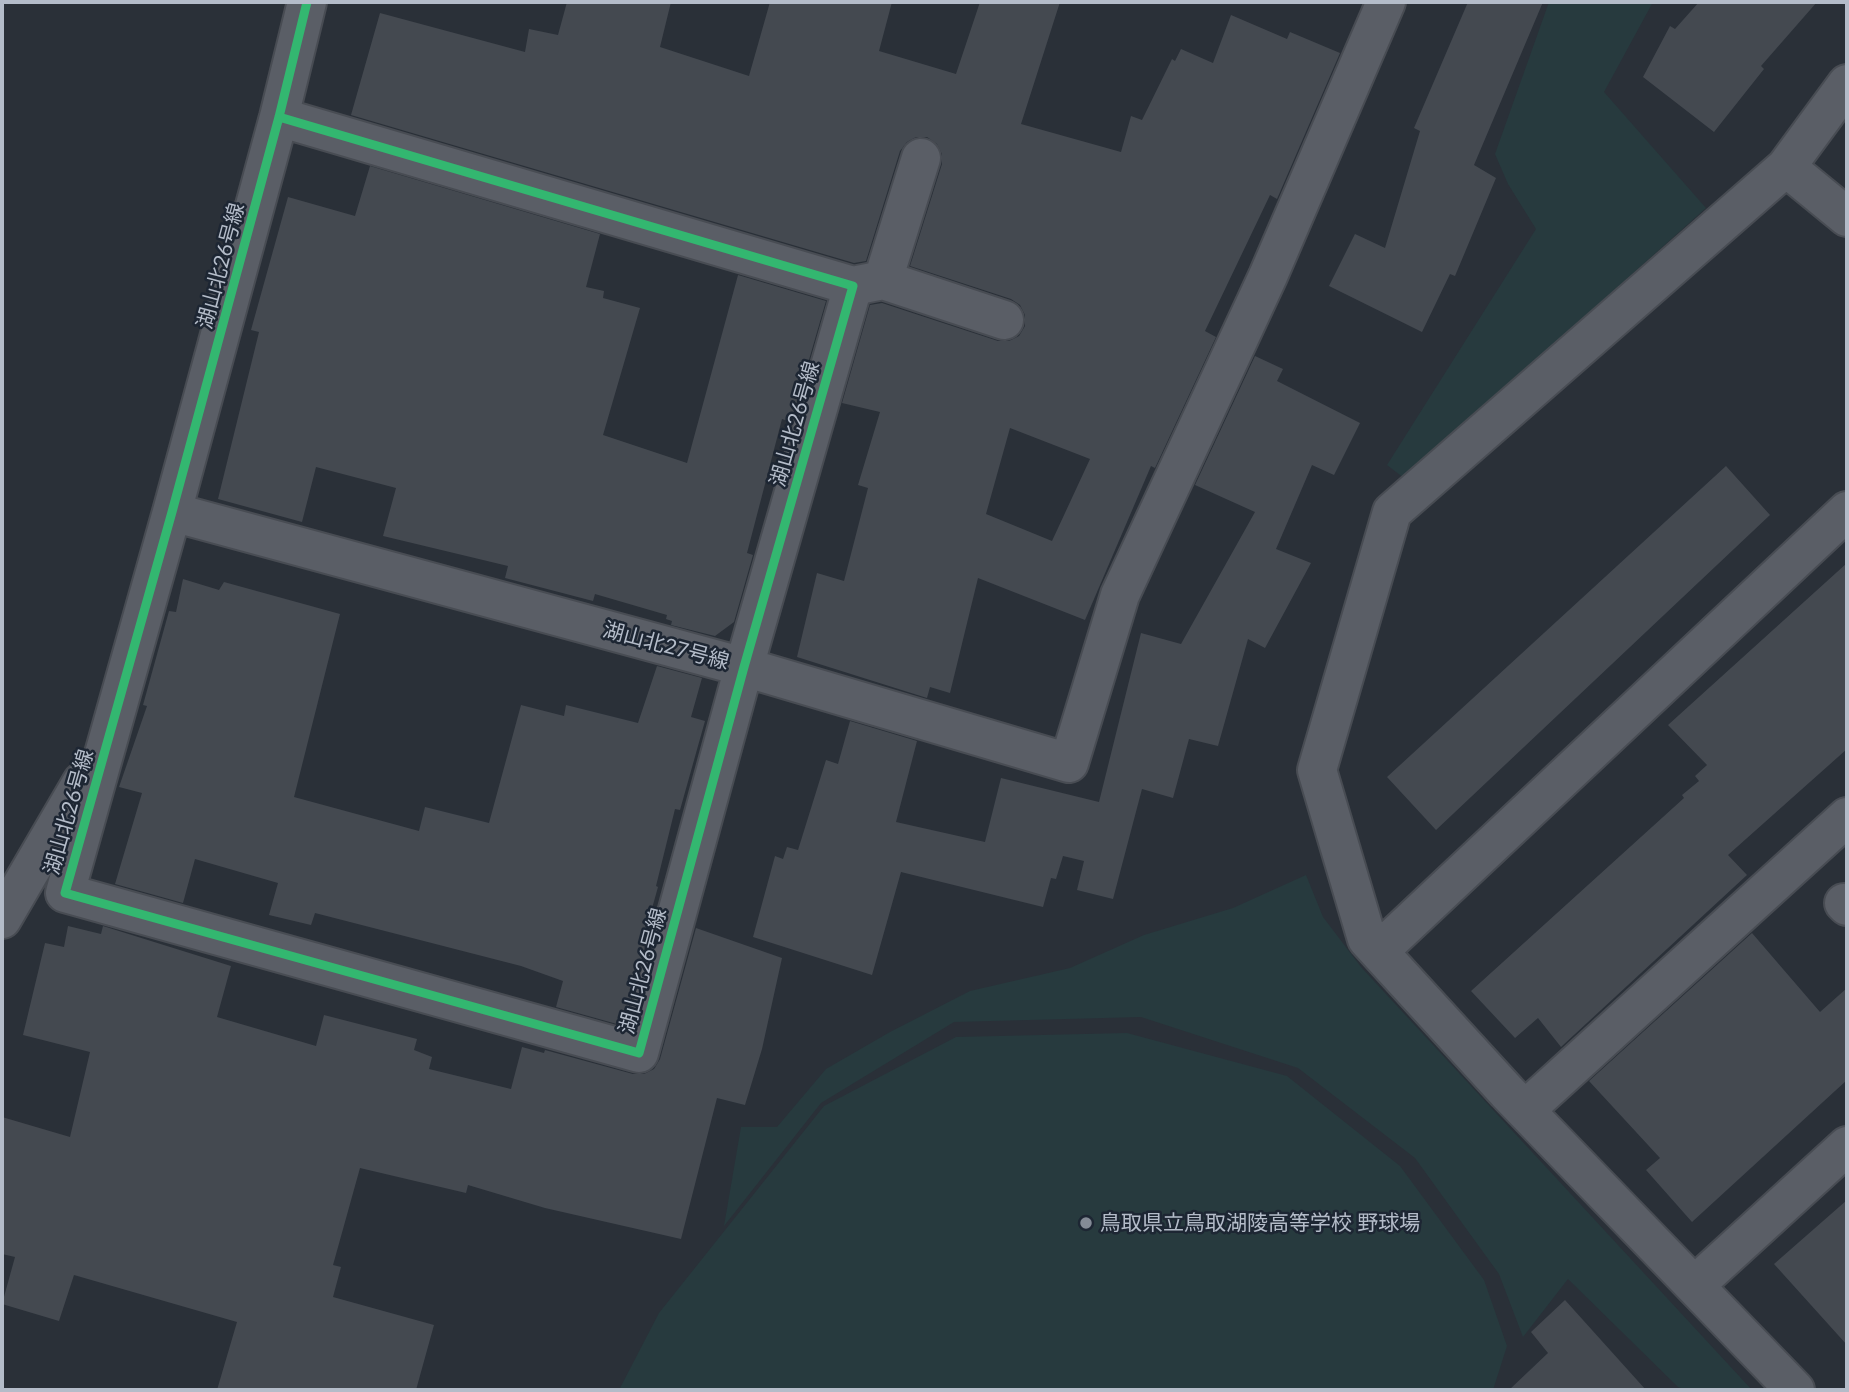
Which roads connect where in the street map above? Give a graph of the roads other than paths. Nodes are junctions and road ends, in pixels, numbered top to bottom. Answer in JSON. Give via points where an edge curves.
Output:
{"nodes":[{"id":1,"x":307,"y":2,"type":"edge"},
{"id":2,"x":1385,"y":2,"type":"edge"},
{"id":3,"x":1847,"y":84,"type":"edge"},
{"id":4,"x":279,"y":117,"type":"junction"},
{"id":5,"x":921,"y":158,"type":"dead end"},
{"id":6,"x":1786,"y":167,"type":"junction"},
{"id":7,"x":1847,"y":217,"type":"edge"},
{"id":8,"x":868,"y":283,"type":"junction"},
{"id":9,"x":1004,"y":320,"type":"dead end"},
{"id":10,"x":1847,"y":511,"type":"edge"},
{"id":11,"x":173,"y":512,"type":"junction"},
{"id":12,"x":744,"y":667,"type":"junction"},
{"id":13,"x":109,"y":735,"type":"junction"},
{"id":14,"x":1847,"y":817,"type":"edge"},
{"id":15,"x":2,"y":919,"type":"edge"},
{"id":16,"x":1379,"y":951,"type":"junction"},
{"id":17,"x":1525,"y":1110,"type":"junction"},
{"id":18,"x":1847,"y":1146,"type":"edge"},
{"id":19,"x":1695,"y":1285,"type":"junction"},
{"id":20,"x":1795,"y":1390,"type":"edge"}],
"edges":[{"from":1,"to":4,"type":"street","name":"湖山北26号線"},
{"from":2,"to":12,"type":"street","name":"湖山北27号線","via":[[1268,276],[1120,595],[1069,763]]},
{"from":3,"to":6,"type":"street"},
{"from":4,"to":8,"type":"street"},
{"from":4,"to":11,"type":"street","name":"湖山北26号線"},
{"from":5,"to":8,"type":"street","name":"湖山北26号線"},
{"from":6,"to":7,"type":"street"},
{"from":6,"to":16,"type":"street","via":[[1392,512],[1317,770],[1367,939]]},
{"from":8,"to":9,"type":"street"},
{"from":8,"to":12,"type":"street","name":"湖山北26号線"},
{"from":10,"to":16,"type":"street"},
{"from":11,"to":12,"type":"street","name":"湖山北27号線"},
{"from":11,"to":13,"type":"street","name":"湖山北26号線"},
{"from":12,"to":13,"type":"street","name":"湖山北26号線","via":[[639,1052],[65,893]]},
{"from":13,"to":15,"type":"street"},
{"from":14,"to":17,"type":"street"},
{"from":16,"to":17,"type":"street"},
{"from":17,"to":19,"type":"street"},
{"from":18,"to":19,"type":"street"},
{"from":19,"to":20,"type":"street"}]}
